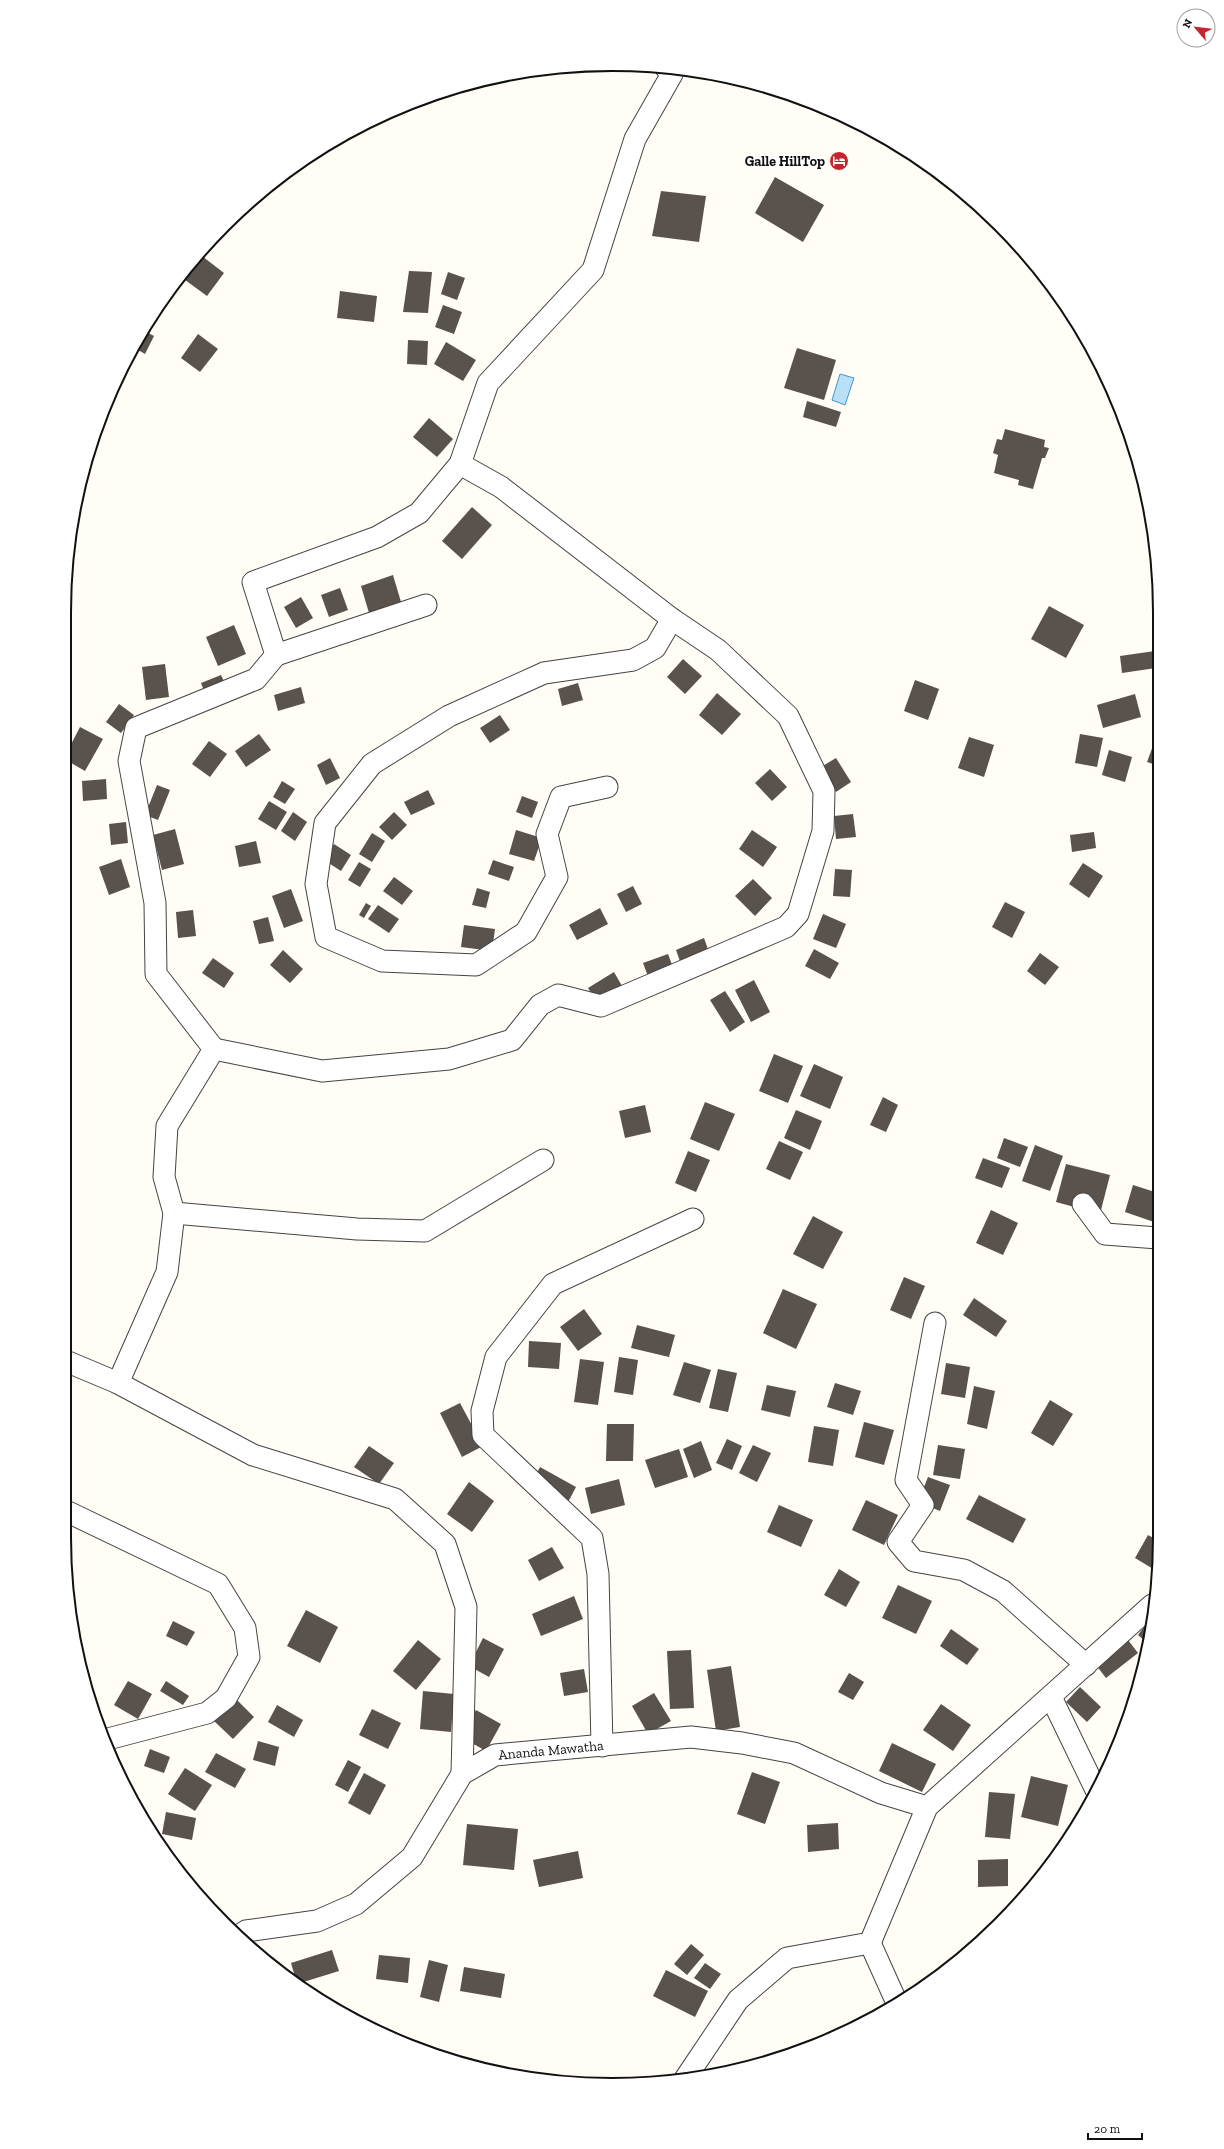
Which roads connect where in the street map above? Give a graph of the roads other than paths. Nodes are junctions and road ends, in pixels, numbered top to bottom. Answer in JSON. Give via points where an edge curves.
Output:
{"nodes":[{"id":1,"x":672,"y":75,"type":"edge"},
{"id":2,"x":460,"y":464,"type":"junction"},
{"id":3,"x":426,"y":605,"type":"dead end"},
{"id":4,"x":672,"y":619,"type":"junction"},
{"id":5,"x":276,"y":655,"type":"junction"},
{"id":6,"x":607,"y":787,"type":"dead end"},
{"id":7,"x":214,"y":1049,"type":"junction"},
{"id":8,"x":543,"y":1160,"type":"dead end"},
{"id":9,"x":1083,"y":1204,"type":"dead end"},
{"id":10,"x":174,"y":1213,"type":"junction"},
{"id":11,"x":693,"y":1219,"type":"dead end"},
{"id":12,"x":1153,"y":1238,"type":"edge"},
{"id":13,"x":936,"y":1323,"type":"dead end"},
{"id":14,"x":71,"y":1363,"type":"edge"},
{"id":15,"x":118,"y":1383,"type":"junction"},
{"id":16,"x":74,"y":1517,"type":"edge"},
{"id":17,"x":1148,"y":1609,"type":"edge"},
{"id":18,"x":1086,"y":1665,"type":"junction"},
{"id":19,"x":1051,"y":1697,"type":"junction"},
{"id":20,"x":110,"y":1738,"type":"edge"},
{"id":21,"x":602,"y":1746,"type":"junction"},
{"id":22,"x":462,"y":1774,"type":"junction"},
{"id":23,"x":1093,"y":1784,"type":"edge"},
{"id":24,"x":927,"y":1807,"type":"junction"},
{"id":25,"x":243,"y":1933,"type":"edge"},
{"id":26,"x":870,"y":1943,"type":"junction"},
{"id":27,"x":894,"y":1998,"type":"edge"},
{"id":28,"x":690,"y":2072,"type":"edge"}],
"edges":[{"from":1,"to":2,"type":"street","via":[[635,139],[594,270],[488,383]]},
{"from":2,"to":4,"type":"street","via":[[502,487]]},
{"from":2,"to":5,"type":"street","via":[[419,513],[377,537],[253,582]]},
{"from":3,"to":5,"type":"street"},
{"from":4,"to":6,"type":"street","via":[[655,648],[633,660],[544,673],[449,716],[372,764],[325,823],[316,884],[326,937],[382,961],[476,965],[526,932],[557,877],[547,834],[561,797]]},
{"from":4,"to":7,"type":"street","via":[[718,650],[788,716],[824,792],[823,831],[798,914],[786,928],[601,1006],[558,995],[540,1005],[512,1040],[449,1059],[322,1071]]},
{"from":5,"to":7,"type":"street","via":[[256,679],[136,728],[129,761],[156,903],[156,974]]},
{"from":7,"to":10,"type":"street","via":[[167,1126],[164,1177]]},
{"from":8,"to":10,"type":"street","via":[[425,1231],[357,1229]]},
{"from":9,"to":12,"type":"street","via":[[1105,1234]]},
{"from":10,"to":15,"type":"street","via":[[167,1272]]},
{"from":11,"to":21,"type":"street","via":[[553,1284],[496,1358],[482,1410],[483,1435],[592,1538],[598,1574]]},
{"from":13,"to":18,"type":"street","via":[[906,1480],[923,1505],[898,1542],[914,1561],[964,1570],[1004,1591]]},
{"from":14,"to":15,"type":"street"},
{"from":15,"to":22,"type":"street","via":[[253,1455],[395,1499],[445,1544],[466,1607]]},
{"from":16,"to":20,"type":"street","via":[[218,1584],[245,1628],[249,1657],[226,1698],[207,1713]]},
{"from":17,"to":18,"type":"street"},
{"from":18,"to":19,"type":"street"},
{"from":19,"to":23,"type":"street"},
{"from":19,"to":24,"type":"street"},
{"from":21,"to":22,"type":"street","name":"Ananda Mawatha","via":[[495,1755]]},
{"from":21,"to":24,"type":"street","name":"Ananda Mawatha","via":[[691,1737],[742,1742],[794,1753],[881,1793]]},
{"from":22,"to":25,"type":"street","name":"Ananda Mawatha","via":[[412,1857],[356,1904],[318,1921]]},
{"from":24,"to":26,"type":"street"},
{"from":26,"to":27,"type":"street"},
{"from":26,"to":28,"type":"street","via":[[787,1958],[738,2000]]}]}
